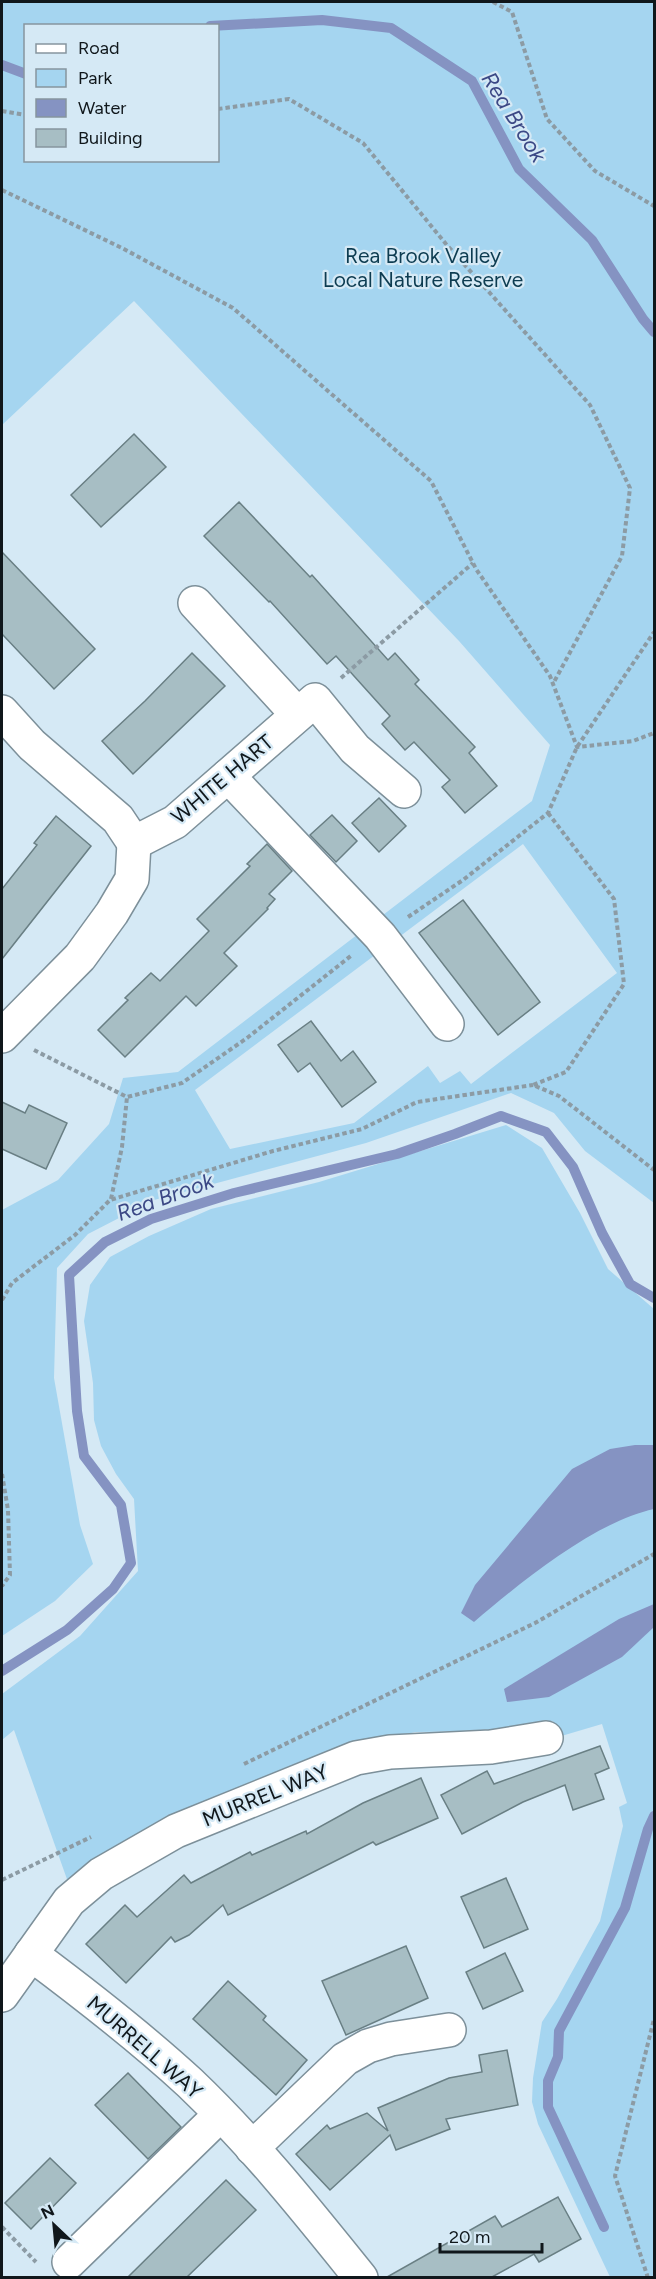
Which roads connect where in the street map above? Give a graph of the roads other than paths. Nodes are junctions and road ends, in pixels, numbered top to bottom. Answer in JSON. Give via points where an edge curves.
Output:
{"nodes":[{"id":1,"x":195,"y":603,"type":"dead end"},
{"id":2,"x":306,"y":707,"type":"junction"},
{"id":3,"x":2,"y":712,"type":"edge"},
{"id":4,"x":228,"y":776,"type":"junction"},
{"id":5,"x":404,"y":791,"type":"dead end"},
{"id":6,"x":134,"y":843,"type":"junction"},
{"id":7,"x":447,"y":1023,"type":"dead end"},
{"id":8,"x":2,"y":1036,"type":"edge"},
{"id":9,"x":546,"y":1738,"type":"dead end"},
{"id":10,"x":31,"y":1954,"type":"junction"},
{"id":11,"x":2,"y":1995,"type":"edge"},
{"id":12,"x":449,"y":2030,"type":"dead end"},
{"id":13,"x":220,"y":2115,"type":"junction"},
{"id":14,"x":252,"y":2148,"type":"junction"},
{"id":15,"x":56,"y":2265,"type":"road end"},
{"id":16,"x":362,"y":2277,"type":"edge"}],
"edges":[{"from":1,"to":2,"type":"street"},
{"from":2,"to":4,"type":"street","name":"WHITE HART"},
{"from":2,"to":5,"type":"street"},
{"from":3,"to":6,"type":"street","via":[[32,744],[118,819]]},
{"from":4,"to":6,"type":"street","name":"WHITE HART","via":[[175,822]]},
{"from":4,"to":7,"type":"street","via":[[380,936]]},
{"from":6,"to":8,"type":"street","via":[[132,879],[112,913],[80,957]]},
{"from":9,"to":10,"type":"street","name":"MURREL WAY","via":[[491,1747],[390,1752],[356,1758],[176,1831],[101,1874],[69,1902]]},
{"from":10,"to":11,"type":"street","name":"MURREL WAY"},
{"from":10,"to":13,"type":"street","name":"MURRELL WAY","via":[[117,2019]]},
{"from":12,"to":14,"type":"street","via":[[391,2039],[345,2059]]},
{"from":13,"to":14,"type":"street","name":"MURRELL WAY"},
{"from":13,"to":15,"type":"street"},
{"from":14,"to":16,"type":"street","name":"MURRELL WAY"}]}
